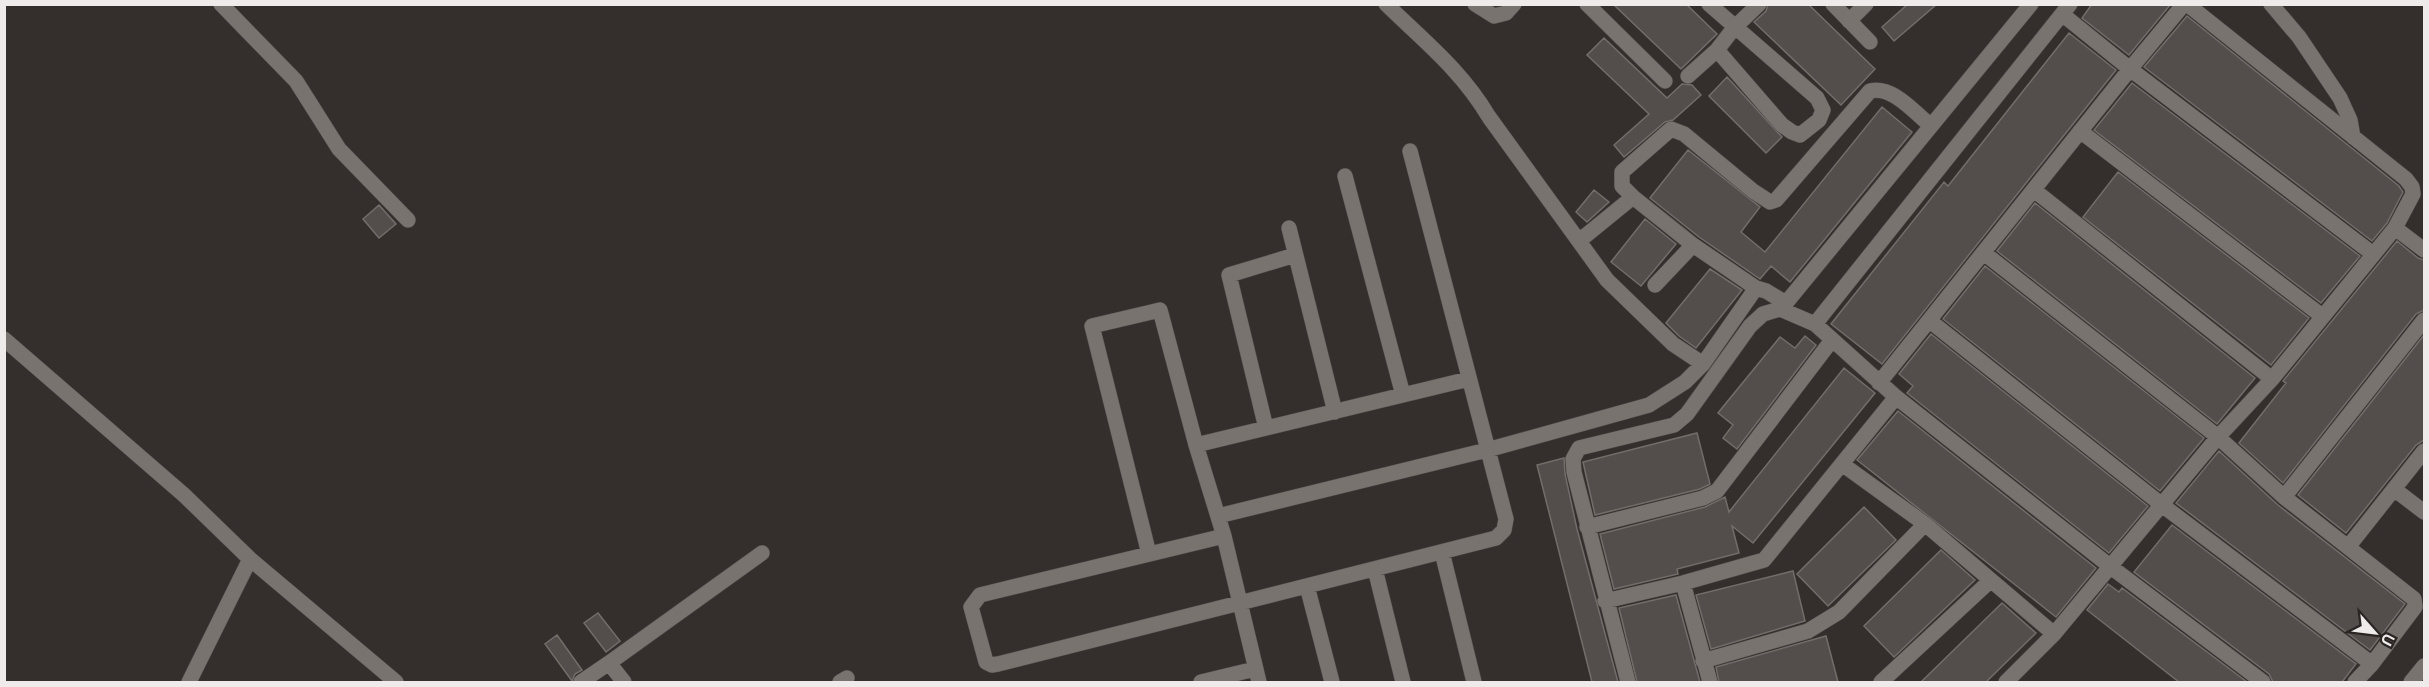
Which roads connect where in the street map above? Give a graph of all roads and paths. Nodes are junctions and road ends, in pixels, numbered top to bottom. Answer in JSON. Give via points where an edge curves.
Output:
{"nodes":[{"id":1,"x":222,"y":4,"type":"edge"},
{"id":2,"x":1386,"y":4,"type":"edge"},
{"id":3,"x":1475,"y":4,"type":"edge"},
{"id":4,"x":1514,"y":4,"type":"edge"},
{"id":5,"x":1587,"y":4,"type":"edge"},
{"id":6,"x":1709,"y":4,"type":"edge"},
{"id":7,"x":1759,"y":4,"type":"edge"},
{"id":8,"x":1833,"y":4,"type":"edge"},
{"id":9,"x":1866,"y":4,"type":"edge"},
{"id":10,"x":2031,"y":4,"type":"edge"},
{"id":11,"x":2185,"y":4,"type":"edge"},
{"id":12,"x":2271,"y":4,"type":"edge"},
{"id":13,"x":2066,"y":9,"type":"edge"},
{"id":14,"x":1849,"y":21,"type":"junction"},
{"id":15,"x":1734,"y":28,"type":"junction"},
{"id":16,"x":1869,"y":42,"type":"dead end"},
{"id":17,"x":1717,"y":50,"type":"junction"},
{"id":18,"x":2130,"y":69,"type":"junction"},
{"id":19,"x":1688,"y":76,"type":"dead end"},
{"id":20,"x":1665,"y":81,"type":"dead end"},
{"id":21,"x":1930,"y":126,"type":"junction"},
{"id":22,"x":2080,"y":131,"type":"junction"},
{"id":23,"x":2353,"y":137,"type":"junction"},
{"id":24,"x":1410,"y":151,"type":"dead end"},
{"id":25,"x":1345,"y":176,"type":"dead end"},
{"id":26,"x":2034,"y":190,"type":"junction"},
{"id":27,"x":1633,"y":197,"type":"junction"},
{"id":28,"x":408,"y":220,"type":"dead end"},
{"id":29,"x":1289,"y":228,"type":"dead end"},
{"id":30,"x":2395,"y":228,"type":"junction"},
{"id":31,"x":1579,"y":241,"type":"junction"},
{"id":32,"x":1693,"y":245,"type":"junction"},
{"id":33,"x":2424,"y":250,"type":"edge"},
{"id":34,"x":1984,"y":253,"type":"junction"},
{"id":35,"x":1295,"y":255,"type":"junction"},
{"id":36,"x":2373,"y":255,"type":"junction"},
{"id":37,"x":1655,"y":285,"type":"dead end"},
{"id":38,"x":1756,"y":288,"type":"junction"},
{"id":39,"x":1783,"y":306,"type":"junction"},
{"id":40,"x":2322,"y":316,"type":"junction"},
{"id":41,"x":2424,"y":320,"type":"edge"},
{"id":42,"x":1930,"y":321,"type":"junction"},
{"id":43,"x":1815,"y":324,"type":"junction"},
{"id":44,"x":4,"y":339,"type":"edge"},
{"id":45,"x":1832,"y":340,"type":"junction"},
{"id":46,"x":1703,"y":364,"type":"junction"},
{"id":47,"x":1469,"y":379,"type":"junction"},
{"id":48,"x":2272,"y":379,"type":"junction"},
{"id":49,"x":1880,"y":383,"type":"junction"},
{"id":50,"x":1403,"y":395,"type":"junction"},
{"id":51,"x":1896,"y":397,"type":"junction"},
{"id":52,"x":1335,"y":412,"type":"junction"},
{"id":53,"x":1266,"y":428,"type":"junction"},
{"id":54,"x":2218,"y":437,"type":"junction"},
{"id":55,"x":1196,"y":445,"type":"junction"},
{"id":56,"x":1487,"y":450,"type":"junction"},
{"id":57,"x":2424,"y":451,"type":"edge"},
{"id":58,"x":1842,"y":464,"type":"junction"},
{"id":59,"x":2394,"y":489,"type":"junction"},
{"id":60,"x":2284,"y":497,"type":"junction"},
{"id":61,"x":2162,"y":505,"type":"junction"},
{"id":62,"x":2424,"y":512,"type":"edge"},
{"id":63,"x":1218,"y":516,"type":"junction"},
{"id":64,"x":1925,"y":524,"type":"junction"},
{"id":65,"x":1587,"y":527,"type":"junction"},
{"id":66,"x":1224,"y":536,"type":"junction"},
{"id":67,"x":2348,"y":547,"type":"junction"},
{"id":68,"x":1442,"y":552,"type":"junction"},
{"id":69,"x":762,"y":553,"type":"dead end"},
{"id":70,"x":1149,"y":554,"type":"junction"},
{"id":71,"x":250,"y":559,"type":"junction"},
{"id":72,"x":2110,"y":567,"type":"junction"},
{"id":73,"x":1375,"y":569,"type":"junction"},
{"id":74,"x":1990,"y":581,"type":"junction"},
{"id":75,"x":1683,"y":583,"type":"junction"},
{"id":76,"x":1307,"y":586,"type":"junction"},
{"id":77,"x":1605,"y":601,"type":"junction"},
{"id":78,"x":1240,"y":604,"type":"junction"},
{"id":79,"x":2054,"y":634,"type":"junction"},
{"id":80,"x":1703,"y":661,"type":"junction"},
{"id":81,"x":609,"y":663,"type":"junction"},
{"id":82,"x":2372,"y":664,"type":"junction"},
{"id":83,"x":2424,"y":666,"type":"edge"},
{"id":84,"x":1257,"y":676,"type":"edge"},
{"id":85,"x":189,"y":682,"type":"edge"},
{"id":86,"x":396,"y":682,"type":"edge"},
{"id":87,"x":581,"y":682,"type":"edge"},
{"id":88,"x":624,"y":682,"type":"edge"},
{"id":89,"x":1201,"y":682,"type":"edge"},
{"id":90,"x":1332,"y":682,"type":"edge"},
{"id":91,"x":1403,"y":682,"type":"edge"},
{"id":92,"x":1474,"y":682,"type":"edge"},
{"id":93,"x":1628,"y":682,"type":"edge"},
{"id":94,"x":1710,"y":682,"type":"edge"},
{"id":95,"x":1881,"y":682,"type":"edge"},
{"id":96,"x":2006,"y":682,"type":"edge"},
{"id":97,"x":2263,"y":682,"type":"edge"},
{"id":98,"x":2355,"y":682,"type":"edge"},
{"id":99,"x":2411,"y":682,"type":"edge"}],
"edges":[{"from":1,"to":28,"type":"street","via":[[296,81],[339,149]]},
{"from":2,"to":31,"type":"street","via":[[1454,68]]},
{"from":3,"to":4,"type":"street","via":[[1494,16],[1506,13]]},
{"from":5,"to":20,"type":"street"},
{"from":6,"to":15,"type":"street"},
{"from":7,"to":15,"type":"street"},
{"from":8,"to":14,"type":"street"},
{"from":9,"to":14,"type":"street"},
{"from":10,"to":21,"type":"street"},
{"from":11,"to":18,"type":"street"},
{"from":11,"to":23,"type":"street"},
{"from":12,"to":23,"type":"street","via":[[2299,37],[2340,98]]},
{"from":13,"to":18,"type":"street"},
{"from":13,"to":43,"type":"street"},
{"from":14,"to":16,"type":"street"},
{"from":15,"to":17,"type":"street"},
{"from":15,"to":17,"type":"street","via":[[1817,98],[1823,110],[1819,120],[1800,135],[1792,132]]},
{"from":17,"to":19,"type":"street"},
{"from":18,"to":22,"type":"street"},
{"from":18,"to":36,"type":"street"},
{"from":21,"to":27,"type":"street","via":[[1890,92],[1879,88],[1870,91],[1776,200],[1770,202],[1684,134],[1671,129],[1622,172],[1622,186]]},
{"from":21,"to":39,"type":"street"},
{"from":22,"to":26,"type":"street"},
{"from":22,"to":40,"type":"street"},
{"from":23,"to":30,"type":"street","via":[[2412,187],[2414,194]]},
{"from":24,"to":47,"type":"street"},
{"from":25,"to":50,"type":"street"},
{"from":26,"to":34,"type":"street"},
{"from":26,"to":48,"type":"street"},
{"from":27,"to":31,"type":"street"},
{"from":27,"to":32,"type":"street"},
{"from":29,"to":35,"type":"street"},
{"from":30,"to":33,"type":"street"},
{"from":30,"to":36,"type":"street"},
{"from":31,"to":46,"type":"street","via":[[1607,280],[1672,344]]},
{"from":32,"to":37,"type":"street"},
{"from":32,"to":38,"type":"street"},
{"from":34,"to":42,"type":"street"},
{"from":34,"to":54,"type":"street"},
{"from":35,"to":52,"type":"street"},
{"from":35,"to":53,"type":"street","via":[[1229,274]]},
{"from":36,"to":40,"type":"street"},
{"from":38,"to":39,"type":"street","via":[[1766,291]]},
{"from":38,"to":46,"type":"street"},
{"from":39,"to":43,"type":"street"},
{"from":39,"to":65,"type":"street","via":[[1763,314],[1750,326],[1687,414],[1674,425],[1579,448],[1573,459],[1574,472]]},
{"from":40,"to":48,"type":"street"},
{"from":41,"to":60,"type":"street"},
{"from":42,"to":49,"type":"street"},
{"from":42,"to":61,"type":"street"},
{"from":43,"to":45,"type":"street"},
{"from":44,"to":71,"type":"street","via":[[184,495]]},
{"from":45,"to":49,"type":"street"},
{"from":45,"to":65,"type":"street","via":[[1717,491],[1703,498]]},
{"from":46,"to":56,"type":"street","via":[[1685,382],[1649,405]]},
{"from":47,"to":50,"type":"street"},
{"from":47,"to":56,"type":"street"},
{"from":48,"to":54,"type":"street"},
{"from":49,"to":51,"type":"street"},
{"from":50,"to":52,"type":"street"},
{"from":51,"to":58,"type":"street"},
{"from":51,"to":72,"type":"street"},
{"from":52,"to":53,"type":"street"},
{"from":53,"to":55,"type":"street"},
{"from":54,"to":60,"type":"street"},
{"from":54,"to":61,"type":"street"},
{"from":55,"to":63,"type":"street"},
{"from":55,"to":70,"type":"street","via":[[1161,309],[1092,326]]},
{"from":56,"to":63,"type":"street"},
{"from":56,"to":68,"type":"street","via":[[1506,519],[1504,530],[1496,538]]},
{"from":57,"to":59,"type":"street"},
{"from":58,"to":64,"type":"street"},
{"from":58,"to":75,"type":"street","via":[[1764,560]]},
{"from":59,"to":62,"type":"street"},
{"from":59,"to":67,"type":"street"},
{"from":60,"to":67,"type":"street"},
{"from":61,"to":72,"type":"street"},
{"from":61,"to":82,"type":"street"},
{"from":63,"to":66,"type":"street"},
{"from":64,"to":74,"type":"street"},
{"from":64,"to":80,"type":"street","via":[[1839,612],[1822,623],[1808,631]]},
{"from":65,"to":77,"type":"street"},
{"from":66,"to":70,"type":"street"},
{"from":66,"to":78,"type":"street"},
{"from":67,"to":82,"type":"street","via":[[2415,602]]},
{"from":68,"to":73,"type":"street"},
{"from":68,"to":92,"type":"street"},
{"from":69,"to":81,"type":"street"},
{"from":70,"to":78,"type":"street","via":[[981,595],[971,607],[986,662],[998,664]]},
{"from":71,"to":85,"type":"street"},
{"from":71,"to":86,"type":"street"},
{"from":72,"to":79,"type":"street"},
{"from":72,"to":97,"type":"street"},
{"from":73,"to":76,"type":"street"},
{"from":73,"to":91,"type":"street"},
{"from":74,"to":79,"type":"street"},
{"from":74,"to":95,"type":"street"},
{"from":75,"to":77,"type":"street"},
{"from":75,"to":80,"type":"street"},
{"from":76,"to":78,"type":"street"},
{"from":76,"to":90,"type":"street"},
{"from":77,"to":93,"type":"street"},
{"from":78,"to":84,"type":"street"},
{"from":79,"to":96,"type":"street"},
{"from":80,"to":94,"type":"street"},
{"from":81,"to":87,"type":"street"},
{"from":81,"to":88,"type":"street"},
{"from":82,"to":98,"type":"street"},
{"from":83,"to":99,"type":"street"},
{"from":84,"to":89,"type":"street"}]}
